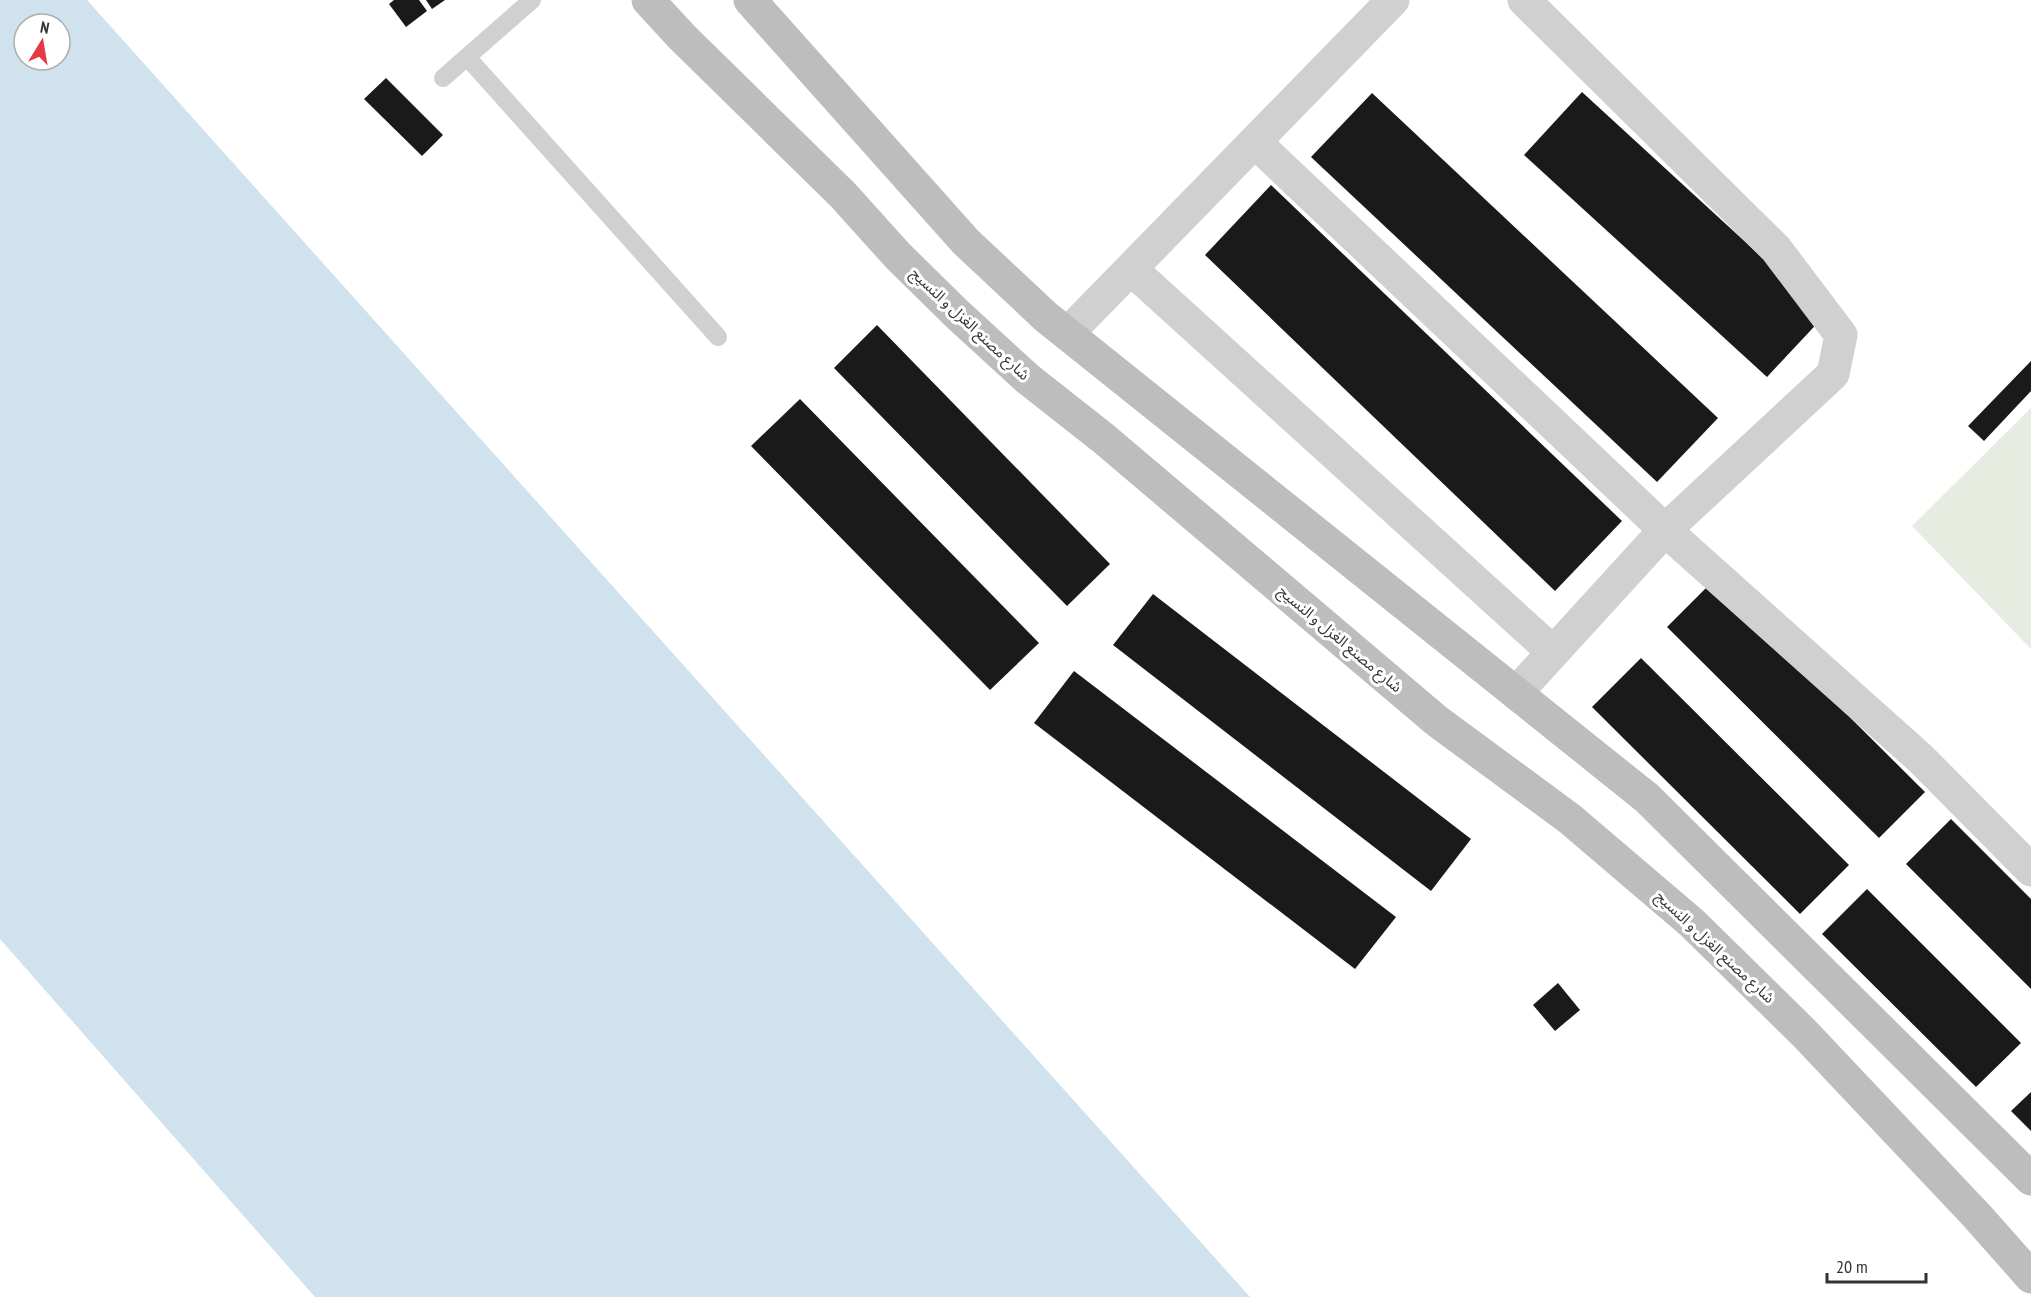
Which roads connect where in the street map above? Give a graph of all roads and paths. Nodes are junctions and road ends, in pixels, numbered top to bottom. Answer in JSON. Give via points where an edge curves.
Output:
{"nodes":[{"id":1,"x":532,"y":0,"type":"edge"},
{"id":2,"x":648,"y":0,"type":"edge"},
{"id":3,"x":750,"y":0,"type":"edge"},
{"id":4,"x":1393,"y":0,"type":"edge"},
{"id":5,"x":1524,"y":0,"type":"edge"},
{"id":6,"x":467,"y":57,"type":"junction"},
{"id":7,"x":443,"y":78,"type":"dead end"},
{"id":8,"x":1255,"y":142,"type":"junction"},
{"id":9,"x":1131,"y":269,"type":"junction"},
{"id":10,"x":1067,"y":334,"type":"junction"},
{"id":11,"x":718,"y":337,"type":"dead end"},
{"id":12,"x":1665,"y":530,"type":"junction"},
{"id":13,"x":1553,"y":652,"type":"junction"},
{"id":14,"x":1516,"y":693,"type":"junction"},
{"id":15,"x":2031,"y":870,"type":"edge"},
{"id":16,"x":2031,"y":1179,"type":"edge"},
{"id":17,"x":2031,"y":1278,"type":"edge"}],
"edges":[{"from":1,"to":6,"type":"lane"},
{"from":2,"to":17,"type":"main road","name":"شارع مصنع الغزل و النسيج","via":[[843,195],[915,273],[1028,379],[1437,721],[1570,819],[1692,923],[1805,1034]]},
{"from":3,"to":10,"type":"main road","via":[[966,242]]},
{"from":4,"to":8,"type":"street"},
{"from":5,"to":12,"type":"street","via":[[1776,249],[1841,335],[1833,374]]},
{"from":6,"to":7,"type":"lane"},
{"from":6,"to":11,"type":"lane"},
{"from":8,"to":9,"type":"street"},
{"from":8,"to":12,"type":"street"},
{"from":9,"to":10,"type":"street"},
{"from":9,"to":13,"type":"street"},
{"from":10,"to":14,"type":"main road"},
{"from":12,"to":13,"type":"street"},
{"from":12,"to":15,"type":"street","via":[[1920,758]]},
{"from":13,"to":14,"type":"street"},
{"from":14,"to":16,"type":"main road","via":[[1647,798]]}]}
